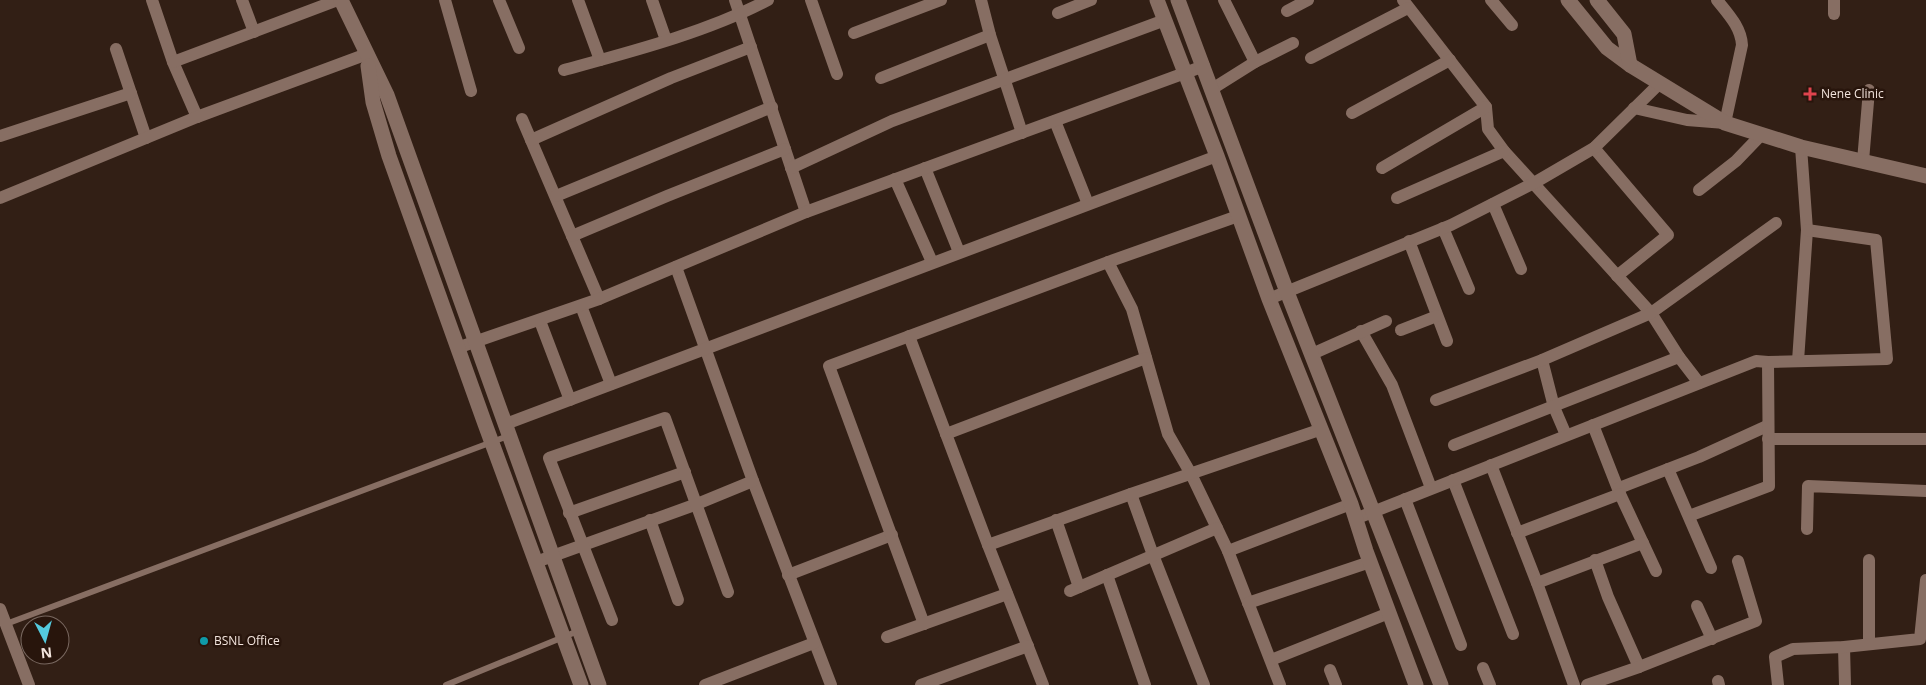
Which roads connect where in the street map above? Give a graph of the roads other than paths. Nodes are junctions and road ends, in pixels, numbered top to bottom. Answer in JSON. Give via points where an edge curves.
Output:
{"nodes":[{"id":1,"x":152,"y":0,"type":"edge"},
{"id":2,"x":242,"y":0,"type":"edge"},
{"id":3,"x":339,"y":0,"type":"edge"},
{"id":4,"x":445,"y":0,"type":"edge"},
{"id":5,"x":498,"y":0,"type":"edge"},
{"id":6,"x":578,"y":0,"type":"edge"},
{"id":7,"x":652,"y":0,"type":"edge"},
{"id":8,"x":735,"y":0,"type":"edge"},
{"id":9,"x":768,"y":0,"type":"edge"},
{"id":10,"x":810,"y":0,"type":"edge"},
{"id":11,"x":941,"y":0,"type":"edge"},
{"id":12,"x":981,"y":0,"type":"edge"},
{"id":13,"x":1091,"y":0,"type":"edge"},
{"id":14,"x":1157,"y":0,"type":"edge"},
{"id":15,"x":1178,"y":0,"type":"edge"},
{"id":16,"x":1224,"y":0,"type":"edge"},
{"id":17,"x":1308,"y":0,"type":"edge"},
{"id":18,"x":1491,"y":0,"type":"edge"},
{"id":19,"x":1568,"y":0,"type":"edge"},
{"id":20,"x":1597,"y":0,"type":"edge"},
{"id":21,"x":1717,"y":0,"type":"edge"},
{"id":22,"x":1834,"y":0,"type":"edge"},
{"id":23,"x":1409,"y":4,"type":"edge"},
{"id":24,"x":1287,"y":11,"type":"dead end"},
{"id":25,"x":1058,"y":14,"type":"dead end"},
{"id":26,"x":1834,"y":14,"type":"dead end"},
{"id":27,"x":740,"y":15,"type":"junction"},
{"id":28,"x":1165,"y":20,"type":"junction"},
{"id":29,"x":1512,"y":25,"type":"dead end"},
{"id":30,"x":254,"y":32,"type":"junction"},
{"id":31,"x":854,"y":33,"type":"dead end"},
{"id":32,"x":990,"y":35,"type":"junction"},
{"id":33,"x":666,"y":40,"type":"junction"},
{"id":34,"x":1293,"y":42,"type":"dead end"},
{"id":35,"x":751,"y":47,"type":"junction"},
{"id":36,"x":519,"y":48,"type":"dead end"},
{"id":37,"x":116,"y":49,"type":"dead end"},
{"id":38,"x":367,"y":54,"type":"junction"},
{"id":39,"x":1312,"y":58,"type":"dead end"},
{"id":40,"x":600,"y":60,"type":"junction"},
{"id":41,"x":1450,"y":60,"type":"junction"},
{"id":42,"x":173,"y":62,"type":"junction"},
{"id":43,"x":1255,"y":62,"type":"junction"},
{"id":44,"x":1630,"y":65,"type":"junction"},
{"id":45,"x":1204,"y":66,"type":"junction"},
{"id":46,"x":564,"y":70,"type":"dead end"},
{"id":47,"x":1185,"y":73,"type":"junction"},
{"id":48,"x":838,"y":74,"type":"dead end"},
{"id":49,"x":881,"y":78,"type":"dead end"},
{"id":50,"x":1005,"y":79,"type":"junction"},
{"id":51,"x":1660,"y":83,"type":"junction"},
{"id":52,"x":1212,"y":89,"type":"junction"},
{"id":53,"x":1869,"y":90,"type":"dead end"},
{"id":54,"x":471,"y":91,"type":"dead end"},
{"id":55,"x":131,"y":92,"type":"junction"},
{"id":56,"x":772,"y":107,"type":"junction"},
{"id":57,"x":1486,"y":107,"type":"junction"},
{"id":58,"x":1634,"y":108,"type":"junction"},
{"id":59,"x":1352,"y":112,"type":"dead end"},
{"id":60,"x":197,"y":117,"type":"junction"},
{"id":61,"x":522,"y":119,"type":"dead end"},
{"id":62,"x":1055,"y":121,"type":"junction"},
{"id":63,"x":1725,"y":123,"type":"junction"},
{"id":64,"x":1022,"y":133,"type":"junction"},
{"id":65,"x":1761,"y":135,"type":"junction"},
{"id":66,"x":0,"y":136,"type":"edge"},
{"id":67,"x":146,"y":138,"type":"junction"},
{"id":68,"x":531,"y":140,"type":"junction"},
{"id":69,"x":1801,"y":147,"type":"junction"},
{"id":70,"x":1594,"y":148,"type":"junction"},
{"id":71,"x":785,"y":149,"type":"junction"},
{"id":72,"x":1504,"y":151,"type":"junction"},
{"id":73,"x":1217,"y":156,"type":"junction"},
{"id":74,"x":1863,"y":161,"type":"junction"},
{"id":75,"x":791,"y":168,"type":"junction"},
{"id":76,"x":925,"y":168,"type":"junction"},
{"id":77,"x":1382,"y":168,"type":"dead end"},
{"id":78,"x":1926,"y":176,"type":"edge"},
{"id":79,"x":896,"y":179,"type":"junction"},
{"id":80,"x":1534,"y":183,"type":"junction"},
{"id":81,"x":1699,"y":190,"type":"dead end"},
{"id":82,"x":556,"y":196,"type":"junction"},
{"id":83,"x":0,"y":198,"type":"edge"},
{"id":84,"x":1397,"y":198,"type":"dead end"},
{"id":85,"x":1088,"y":204,"type":"junction"},
{"id":86,"x":1493,"y":204,"type":"junction"},
{"id":87,"x":806,"y":212,"type":"junction"},
{"id":88,"x":1238,"y":216,"type":"junction"},
{"id":89,"x":1776,"y":223,"type":"dead end"},
{"id":90,"x":1443,"y":228,"type":"junction"},
{"id":91,"x":1806,"y":230,"type":"junction"},
{"id":92,"x":572,"y":236,"type":"junction"},
{"id":93,"x":1408,"y":242,"type":"junction"},
{"id":94,"x":959,"y":252,"type":"junction"},
{"id":95,"x":932,"y":262,"type":"junction"},
{"id":96,"x":1108,"y":262,"type":"junction"},
{"id":97,"x":676,"y":267,"type":"junction"},
{"id":98,"x":1521,"y":269,"type":"dead end"},
{"id":99,"x":1617,"y":276,"type":"junction"},
{"id":100,"x":1469,"y":290,"type":"dead end"},
{"id":101,"x":1287,"y":292,"type":"junction"},
{"id":102,"x":600,"y":299,"type":"junction"},
{"id":103,"x":1269,"y":299,"type":"junction"},
{"id":104,"x":581,"y":306,"type":"junction"},
{"id":105,"x":1651,"y":313,"type":"junction"},
{"id":106,"x":1437,"y":316,"type":"junction"},
{"id":107,"x":540,"y":321,"type":"junction"},
{"id":108,"x":1386,"y":321,"type":"dead end"},
{"id":109,"x":1401,"y":330,"type":"dead end"},
{"id":110,"x":1361,"y":331,"type":"junction"},
{"id":111,"x":910,"y":336,"type":"junction"},
{"id":112,"x":1447,"y":341,"type":"dead end"},
{"id":113,"x":476,"y":342,"type":"junction"},
{"id":114,"x":458,"y":348,"type":"junction"},
{"id":115,"x":704,"y":348,"type":"junction"},
{"id":116,"x":1312,"y":354,"type":"junction"},
{"id":117,"x":1679,"y":357,"type":"junction"},
{"id":118,"x":1146,"y":358,"type":"junction"},
{"id":119,"x":1542,"y":360,"type":"junction"},
{"id":120,"x":1798,"y":361,"type":"junction"},
{"id":121,"x":1768,"y":362,"type":"junction"},
{"id":122,"x":1699,"y":383,"type":"junction"},
{"id":123,"x":611,"y":384,"type":"junction"},
{"id":124,"x":570,"y":400,"type":"junction"},
{"id":125,"x":1436,"y":400,"type":"dead end"},
{"id":126,"x":1554,"y":407,"type":"junction"},
{"id":127,"x":1593,"y":425,"type":"junction"},
{"id":128,"x":1322,"y":429,"type":"junction"},
{"id":129,"x":508,"y":430,"type":"junction"},
{"id":130,"x":1768,"y":433,"type":"junction"},
{"id":131,"x":946,"y":434,"type":"junction"},
{"id":132,"x":1566,"y":435,"type":"junction"},
{"id":133,"x":1926,"y":439,"type":"edge"},
{"id":134,"x":492,"y":443,"type":"junction"},
{"id":135,"x":1454,"y":445,"type":"dead end"},
{"id":136,"x":1491,"y":465,"type":"junction"},
{"id":137,"x":1668,"y":470,"type":"junction"},
{"id":138,"x":685,"y":472,"type":"junction"},
{"id":139,"x":1191,"y":474,"type":"junction"},
{"id":140,"x":1453,"y":480,"type":"junction"},
{"id":141,"x":753,"y":481,"type":"junction"},
{"id":142,"x":1431,"y":488,"type":"junction"},
{"id":143,"x":1926,"y":490,"type":"edge"},
{"id":144,"x":1619,"y":491,"type":"junction"},
{"id":145,"x":1131,"y":494,"type":"junction"},
{"id":146,"x":1405,"y":498,"type":"junction"},
{"id":147,"x":697,"y":504,"type":"junction"},
{"id":148,"x":1350,"y":504,"type":"junction"},
{"id":149,"x":1374,"y":512,"type":"junction"},
{"id":150,"x":569,"y":513,"type":"junction"},
{"id":151,"x":1689,"y":516,"type":"junction"},
{"id":152,"x":1356,"y":518,"type":"junction"},
{"id":153,"x":650,"y":520,"type":"junction"},
{"id":154,"x":1056,"y":520,"type":"junction"},
{"id":155,"x":1217,"y":528,"type":"junction"},
{"id":156,"x":1807,"y":529,"type":"dead end"},
{"id":157,"x":1517,"y":533,"type":"junction"},
{"id":158,"x":892,"y":535,"type":"junction"},
{"id":159,"x":1643,"y":542,"type":"junction"},
{"id":160,"x":584,"y":545,"type":"junction"},
{"id":161,"x":988,"y":545,"type":"junction"},
{"id":162,"x":1228,"y":551,"type":"junction"},
{"id":163,"x":1153,"y":555,"type":"junction"},
{"id":164,"x":552,"y":557,"type":"junction"},
{"id":165,"x":1595,"y":560,"type":"junction"},
{"id":166,"x":1870,"y":560,"type":"dead end"},
{"id":167,"x":1738,"y":561,"type":"dead end"},
{"id":168,"x":536,"y":562,"type":"junction"},
{"id":169,"x":1370,"y":562,"type":"junction"},
{"id":170,"x":1711,"y":568,"type":"dead end"},
{"id":171,"x":1656,"y":571,"type":"dead end"},
{"id":172,"x":788,"y":575,"type":"junction"},
{"id":173,"x":1106,"y":575,"type":"junction"},
{"id":174,"x":1926,"y":580,"type":"edge"},
{"id":175,"x":1537,"y":583,"type":"junction"},
{"id":176,"x":728,"y":592,"type":"dead end"},
{"id":177,"x":1007,"y":594,"type":"junction"},
{"id":178,"x":678,"y":600,"type":"dead end"},
{"id":179,"x":1248,"y":603,"type":"junction"},
{"id":180,"x":1697,"y":606,"type":"dead end"},
{"id":181,"x":0,"y":609,"type":"edge"},
{"id":182,"x":1389,"y":613,"type":"junction"},
{"id":183,"x":612,"y":620,"type":"dead end"},
{"id":184,"x":6,"y":624,"type":"junction"},
{"id":185,"x":924,"y":624,"type":"junction"},
{"id":186,"x":578,"y":630,"type":"junction"},
{"id":187,"x":1513,"y":634,"type":"dead end"},
{"id":188,"x":563,"y":637,"type":"junction"},
{"id":189,"x":887,"y":637,"type":"dead end"},
{"id":190,"x":1712,"y":639,"type":"junction"},
{"id":191,"x":814,"y":643,"type":"junction"},
{"id":192,"x":1869,"y":644,"type":"junction"},
{"id":193,"x":1461,"y":645,"type":"dead end"},
{"id":194,"x":1028,"y":646,"type":"junction"},
{"id":195,"x":1844,"y":647,"type":"junction"},
{"id":196,"x":1271,"y":660,"type":"junction"},
{"id":197,"x":1639,"y":667,"type":"junction"},
{"id":198,"x":1483,"y":668,"type":"dead end"},
{"id":199,"x":1330,"y":670,"type":"dead end"},
{"id":200,"x":29,"y":685,"type":"edge"},
{"id":201,"x":446,"y":685,"type":"edge"},
{"id":202,"x":582,"y":685,"type":"edge"},
{"id":203,"x":599,"y":685,"type":"edge"},
{"id":204,"x":705,"y":685,"type":"edge"},
{"id":205,"x":831,"y":685,"type":"edge"},
{"id":206,"x":921,"y":685,"type":"edge"},
{"id":207,"x":1044,"y":685,"type":"edge"},
{"id":208,"x":1144,"y":685,"type":"edge"},
{"id":209,"x":1204,"y":685,"type":"edge"},
{"id":210,"x":1280,"y":685,"type":"edge"},
{"id":211,"x":1336,"y":685,"type":"edge"},
{"id":212,"x":1416,"y":685,"type":"edge"},
{"id":213,"x":1441,"y":685,"type":"edge"},
{"id":214,"x":1490,"y":685,"type":"edge"},
{"id":215,"x":1574,"y":685,"type":"edge"},
{"id":216,"x":1587,"y":685,"type":"edge"},
{"id":217,"x":1778,"y":685,"type":"edge"},
{"id":218,"x":1845,"y":685,"type":"edge"}],
"edges":[{"from":1,"to":42,"type":"street"},
{"from":2,"to":30,"type":"street"},
{"from":3,"to":30,"type":"street"},
{"from":3,"to":38,"type":"street"},
{"from":4,"to":54,"type":"street"},
{"from":5,"to":36,"type":"street"},
{"from":6,"to":40,"type":"street"},
{"from":7,"to":33,"type":"street"},
{"from":8,"to":27,"type":"street"},
{"from":9,"to":27,"type":"street"},
{"from":10,"to":48,"type":"street"},
{"from":11,"to":31,"type":"street"},
{"from":12,"to":32,"type":"street"},
{"from":13,"to":25,"type":"street"},
{"from":14,"to":28,"type":"street"},
{"from":15,"to":45,"type":"street"},
{"from":16,"to":43,"type":"street"},
{"from":17,"to":24,"type":"street"},
{"from":18,"to":29,"type":"street"},
{"from":19,"to":44,"type":"street","via":[[1607,48]]},
{"from":20,"to":44,"type":"street","via":[[1624,34]]},
{"from":21,"to":63,"type":"street","via":[[1738,28],[1742,46]]},
{"from":22,"to":26,"type":"street"},
{"from":23,"to":39,"type":"street"},
{"from":23,"to":41,"type":"street"},
{"from":27,"to":33,"type":"street"},
{"from":27,"to":35,"type":"street"},
{"from":28,"to":47,"type":"street"},
{"from":28,"to":50,"type":"street"},
{"from":30,"to":42,"type":"street"},
{"from":32,"to":49,"type":"street"},
{"from":32,"to":50,"type":"street"},
{"from":33,"to":40,"type":"street"},
{"from":34,"to":43,"type":"street"},
{"from":35,"to":56,"type":"street"},
{"from":35,"to":68,"type":"street","via":[[671,78]]},
{"from":37,"to":55,"type":"street"},
{"from":38,"to":60,"type":"street"},
{"from":38,"to":113,"type":"street","via":[[387,95]]},
{"from":38,"to":114,"type":"street","via":[[372,102]]},
{"from":40,"to":46,"type":"street"},
{"from":41,"to":57,"type":"street"},
{"from":41,"to":59,"type":"street"},
{"from":42,"to":60,"type":"street"},
{"from":43,"to":52,"type":"street"},
{"from":44,"to":51,"type":"street"},
{"from":45,"to":47,"type":"street"},
{"from":45,"to":52,"type":"street"},
{"from":47,"to":62,"type":"street"},
{"from":47,"to":73,"type":"street"},
{"from":50,"to":64,"type":"street"},
{"from":50,"to":75,"type":"street","via":[[892,121]]},
{"from":51,"to":58,"type":"street"},
{"from":51,"to":63,"type":"street"},
{"from":52,"to":101,"type":"street"},
{"from":53,"to":74,"type":"street"},
{"from":55,"to":66,"type":"street"},
{"from":55,"to":67,"type":"street"},
{"from":56,"to":71,"type":"street"},
{"from":56,"to":82,"type":"street"},
{"from":57,"to":72,"type":"street","via":[[1488,129]]},
{"from":57,"to":77,"type":"street"},
{"from":58,"to":63,"type":"street","via":[[1687,120]]},
{"from":58,"to":70,"type":"street"},
{"from":60,"to":67,"type":"street"},
{"from":61,"to":68,"type":"street"},
{"from":62,"to":64,"type":"street"},
{"from":62,"to":85,"type":"street"},
{"from":63,"to":65,"type":"street"},
{"from":64,"to":76,"type":"street"},
{"from":65,"to":69,"type":"street"},
{"from":65,"to":81,"type":"street","via":[[1736,161]]},
{"from":67,"to":83,"type":"street"},
{"from":68,"to":82,"type":"street"},
{"from":69,"to":74,"type":"street"},
{"from":69,"to":91,"type":"street"},
{"from":70,"to":80,"type":"street"},
{"from":70,"to":99,"type":"street","via":[[1668,235]]},
{"from":71,"to":75,"type":"street"},
{"from":71,"to":92,"type":"street"},
{"from":72,"to":80,"type":"street"},
{"from":72,"to":84,"type":"street"},
{"from":73,"to":85,"type":"street"},
{"from":73,"to":88,"type":"street"},
{"from":74,"to":78,"type":"street"},
{"from":75,"to":87,"type":"street"},
{"from":76,"to":79,"type":"street"},
{"from":76,"to":94,"type":"street"},
{"from":79,"to":87,"type":"street"},
{"from":79,"to":95,"type":"street"},
{"from":80,"to":86,"type":"street"},
{"from":80,"to":99,"type":"street"},
{"from":82,"to":92,"type":"street"},
{"from":85,"to":94,"type":"street"},
{"from":86,"to":90,"type":"street"},
{"from":86,"to":98,"type":"street"},
{"from":87,"to":97,"type":"street"},
{"from":88,"to":96,"type":"street"},
{"from":88,"to":103,"type":"street"},
{"from":89,"to":105,"type":"street"},
{"from":90,"to":93,"type":"street"},
{"from":90,"to":100,"type":"street"},
{"from":91,"to":120,"type":"street"},
{"from":91,"to":120,"type":"street","via":[[1876,240],[1888,359]]},
{"from":92,"to":102,"type":"street"},
{"from":93,"to":101,"type":"street"},
{"from":93,"to":106,"type":"street"},
{"from":94,"to":95,"type":"street"},
{"from":95,"to":115,"type":"street"},
{"from":96,"to":111,"type":"street"},
{"from":96,"to":118,"type":"street","via":[[1132,310]]},
{"from":97,"to":102,"type":"street"},
{"from":97,"to":115,"type":"street"},
{"from":99,"to":105,"type":"street"},
{"from":101,"to":103,"type":"street"},
{"from":101,"to":116,"type":"street"},
{"from":102,"to":104,"type":"street"},
{"from":103,"to":128,"type":"street"},
{"from":104,"to":107,"type":"street"},
{"from":104,"to":123,"type":"street"},
{"from":105,"to":117,"type":"street"},
{"from":105,"to":119,"type":"street"},
{"from":106,"to":109,"type":"street"},
{"from":106,"to":112,"type":"street"},
{"from":107,"to":113,"type":"street"},
{"from":107,"to":124,"type":"street"},
{"from":108,"to":110,"type":"street"},
{"from":110,"to":116,"type":"street"},
{"from":110,"to":142,"type":"street","via":[[1392,385]]},
{"from":111,"to":131,"type":"street"},
{"from":111,"to":158,"type":"street","via":[[829,366]]},
{"from":113,"to":114,"type":"street"},
{"from":113,"to":129,"type":"street"},
{"from":114,"to":134,"type":"street"},
{"from":115,"to":123,"type":"street"},
{"from":115,"to":141,"type":"street"},
{"from":116,"to":149,"type":"street"},
{"from":117,"to":122,"type":"street"},
{"from":117,"to":126,"type":"street"},
{"from":118,"to":131,"type":"street"},
{"from":118,"to":139,"type":"street","via":[[1168,434]]},
{"from":119,"to":125,"type":"street"},
{"from":119,"to":126,"type":"street"},
{"from":120,"to":121,"type":"street"},
{"from":121,"to":122,"type":"street","via":[[1756,361]]},
{"from":121,"to":130,"type":"street"},
{"from":122,"to":127,"type":"street"},
{"from":123,"to":124,"type":"street"},
{"from":124,"to":129,"type":"street"},
{"from":126,"to":132,"type":"street"},
{"from":126,"to":135,"type":"street"},
{"from":127,"to":132,"type":"street"},
{"from":127,"to":144,"type":"street"},
{"from":128,"to":139,"type":"street"},
{"from":128,"to":148,"type":"street"},
{"from":129,"to":134,"type":"lane"},
{"from":129,"to":164,"type":"street"},
{"from":130,"to":133,"type":"street"},
{"from":130,"to":137,"type":"street","via":[[1733,443]]},
{"from":130,"to":151,"type":"street","via":[[1769,486]]},
{"from":131,"to":161,"type":"street"},
{"from":132,"to":136,"type":"street"},
{"from":134,"to":168,"type":"street"},
{"from":134,"to":184,"type":"lane"},
{"from":136,"to":140,"type":"street"},
{"from":136,"to":157,"type":"street"},
{"from":137,"to":144,"type":"street"},
{"from":137,"to":151,"type":"street"},
{"from":138,"to":147,"type":"street"},
{"from":138,"to":150,"type":"street"},
{"from":138,"to":150,"type":"street","via":[[664,418],[549,458]]},
{"from":139,"to":145,"type":"street"},
{"from":139,"to":155,"type":"street"},
{"from":140,"to":142,"type":"street"},
{"from":140,"to":187,"type":"street"},
{"from":141,"to":147,"type":"street"},
{"from":141,"to":172,"type":"street"},
{"from":142,"to":146,"type":"street"},
{"from":143,"to":156,"type":"street","via":[[1808,486]]},
{"from":144,"to":157,"type":"street"},
{"from":144,"to":159,"type":"street"},
{"from":145,"to":154,"type":"street"},
{"from":145,"to":163,"type":"street"},
{"from":146,"to":149,"type":"street"},
{"from":146,"to":193,"type":"street"},
{"from":147,"to":153,"type":"street"},
{"from":147,"to":176,"type":"street"},
{"from":148,"to":152,"type":"street"},
{"from":148,"to":162,"type":"street"},
{"from":149,"to":152,"type":"street"},
{"from":149,"to":213,"type":"street"},
{"from":150,"to":160,"type":"street"},
{"from":151,"to":170,"type":"street"},
{"from":152,"to":169,"type":"street"},
{"from":153,"to":160,"type":"street"},
{"from":153,"to":178,"type":"street"},
{"from":154,"to":161,"type":"street"},
{"from":154,"to":173,"type":"street","via":[[1074,589]]},
{"from":155,"to":162,"type":"street"},
{"from":155,"to":163,"type":"street"},
{"from":157,"to":175,"type":"street"},
{"from":158,"to":172,"type":"street"},
{"from":158,"to":185,"type":"street"},
{"from":159,"to":165,"type":"street"},
{"from":159,"to":171,"type":"street"},
{"from":160,"to":164,"type":"street"},
{"from":160,"to":183,"type":"street"},
{"from":161,"to":177,"type":"street"},
{"from":162,"to":179,"type":"street"},
{"from":163,"to":173,"type":"street"},
{"from":163,"to":209,"type":"street"},
{"from":164,"to":168,"type":"street"},
{"from":164,"to":186,"type":"street"},
{"from":165,"to":175,"type":"street"},
{"from":165,"to":197,"type":"street"},
{"from":166,"to":192,"type":"street"},
{"from":167,"to":190,"type":"street","via":[[1756,621]]},
{"from":168,"to":188,"type":"street"},
{"from":169,"to":179,"type":"street"},
{"from":169,"to":182,"type":"street"},
{"from":172,"to":191,"type":"street"},
{"from":173,"to":208,"type":"street"},
{"from":174,"to":192,"type":"street","via":[[1920,639]]},
{"from":175,"to":215,"type":"street"},
{"from":177,"to":185,"type":"street"},
{"from":177,"to":194,"type":"street"},
{"from":179,"to":196,"type":"street"},
{"from":180,"to":190,"type":"street"},
{"from":181,"to":184,"type":"street"},
{"from":182,"to":196,"type":"street"},
{"from":182,"to":212,"type":"street"},
{"from":184,"to":200,"type":"street"},
{"from":185,"to":189,"type":"street"},
{"from":186,"to":188,"type":"lane"},
{"from":186,"to":203,"type":"street"},
{"from":188,"to":201,"type":"lane"},
{"from":188,"to":202,"type":"street"},
{"from":190,"to":197,"type":"street"},
{"from":191,"to":204,"type":"street"},
{"from":191,"to":205,"type":"street"},
{"from":192,"to":195,"type":"street"},
{"from":194,"to":206,"type":"street"},
{"from":194,"to":207,"type":"street"},
{"from":195,"to":217,"type":"street","via":[[1793,649],[1775,657]]},
{"from":195,"to":218,"type":"street"},
{"from":196,"to":210,"type":"street"},
{"from":197,"to":216,"type":"street"},
{"from":198,"to":214,"type":"street"},
{"from":199,"to":211,"type":"street"}]}
